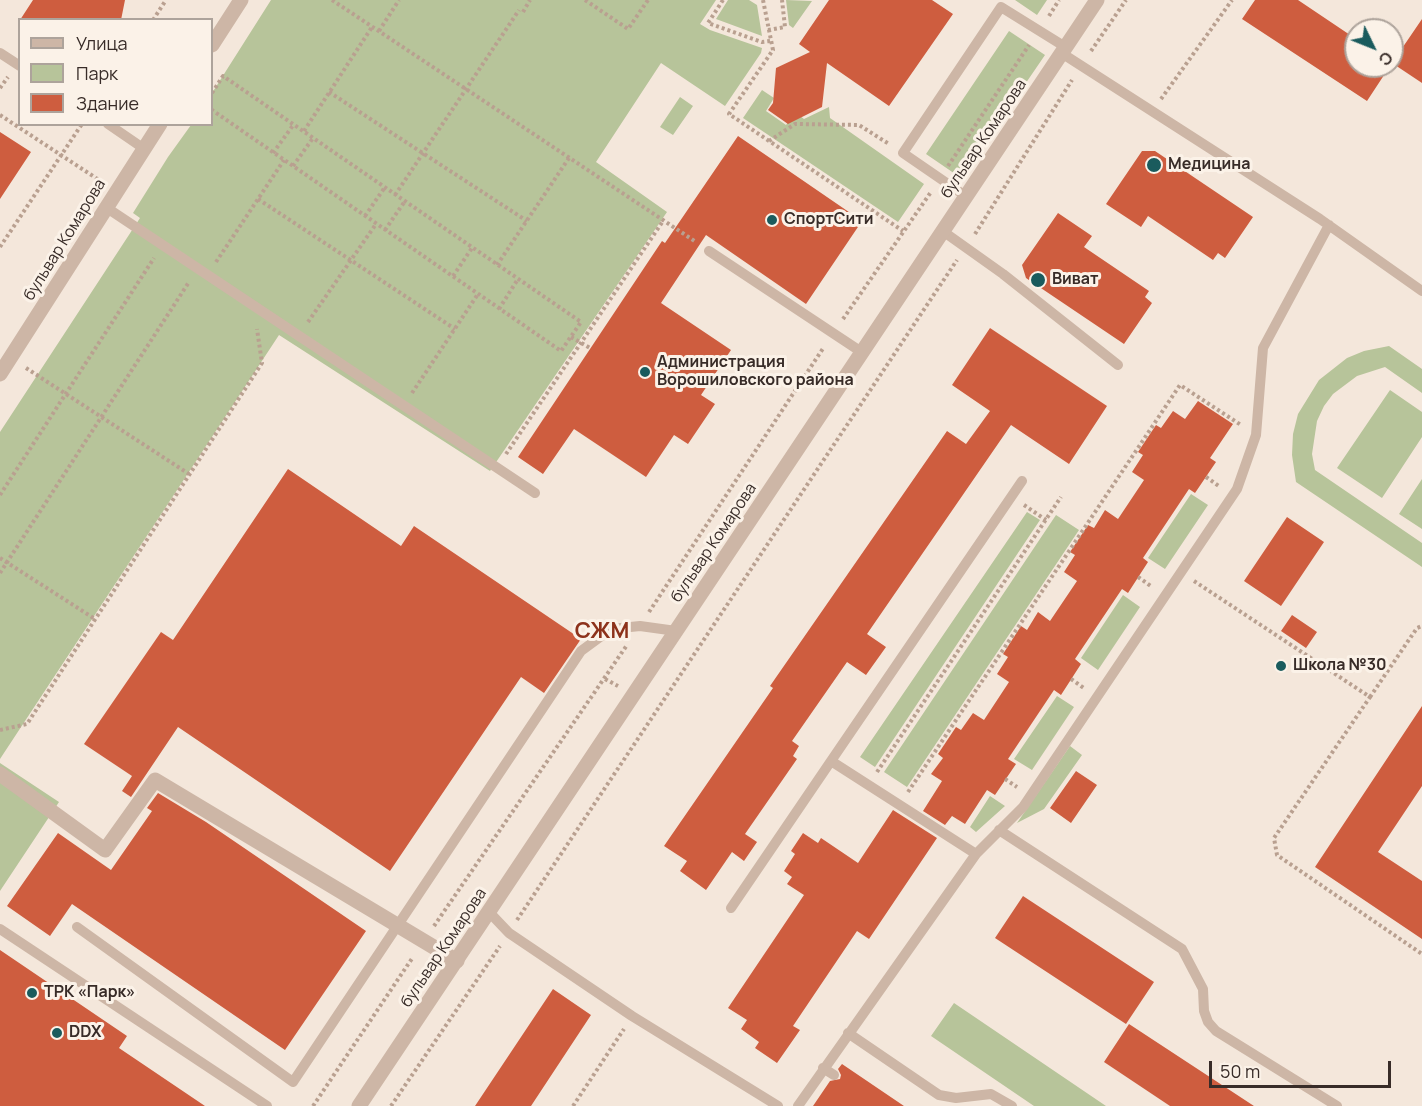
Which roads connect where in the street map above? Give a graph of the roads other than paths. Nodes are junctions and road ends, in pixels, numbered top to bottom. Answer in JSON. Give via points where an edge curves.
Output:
{"nodes":[{"id":1,"x":241,"y":0,"type":"edge"},
{"id":2,"x":1097,"y":0,"type":"edge"},
{"id":3,"x":213,"y":43,"type":"edge"},
{"id":4,"x":1065,"y":51,"type":"junction"},
{"id":5,"x":0,"y":53,"type":"edge"},
{"id":6,"x":18,"y":65,"type":"edge"},
{"id":7,"x":111,"y":126,"type":"edge"},
{"id":8,"x":159,"y":126,"type":"edge"},
{"id":9,"x":143,"y":148,"type":"junction"},
{"id":10,"x":967,"y":197,"type":"junction"},
{"id":11,"x":107,"y":208,"type":"junction"},
{"id":12,"x":1329,"y":225,"type":"junction"},
{"id":13,"x":944,"y":232,"type":"junction"},
{"id":14,"x":709,"y":251,"type":"road end"},
{"id":15,"x":1422,"y":291,"type":"edge"},
{"id":16,"x":863,"y":353,"type":"junction"},
{"id":17,"x":1118,"y":365,"type":"dead end"},
{"id":18,"x":0,"y":374,"type":"edge"},
{"id":19,"x":1022,"y":481,"type":"dead end"},
{"id":20,"x":535,"y":493,"type":"dead end"},
{"id":21,"x":676,"y":631,"type":"junction"},
{"id":22,"x":831,"y":761,"type":"junction"},
{"id":23,"x":0,"y":774,"type":"edge"},
{"id":24,"x":999,"y":830,"type":"junction"},
{"id":25,"x":976,"y":854,"type":"junction"},
{"id":26,"x":731,"y":908,"type":"dead end"},
{"id":27,"x":489,"y":912,"type":"junction"},
{"id":28,"x":399,"y":924,"type":"junction"},
{"id":29,"x":77,"y":927,"type":"dead end"},
{"id":30,"x":0,"y":929,"type":"edge"},
{"id":31,"x":457,"y":961,"type":"junction"},
{"id":32,"x":848,"y":1033,"type":"junction"},
{"id":33,"x":823,"y":1068,"type":"junction"},
{"id":34,"x":834,"y":1075,"type":"dead end"},
{"id":35,"x":267,"y":1106,"type":"edge"},
{"id":36,"x":359,"y":1106,"type":"edge"},
{"id":37,"x":778,"y":1106,"type":"edge"},
{"id":38,"x":798,"y":1106,"type":"edge"},
{"id":39,"x":1012,"y":1106,"type":"edge"},
{"id":40,"x":1337,"y":1106,"type":"edge"}],
"edges":[{"from":1,"to":3,"type":"street"},
{"from":2,"to":4,"type":"street","name":"бульвар Комарова"},
{"from":4,"to":10,"type":"street","name":"бульвар Комарова"},
{"from":4,"to":10,"type":"lane","via":[[1001,7],[903,153]]},
{"from":4,"to":12,"type":"lane"},
{"from":5,"to":6,"type":"lane"},
{"from":7,"to":9,"type":"lane"},
{"from":8,"to":9,"type":"street","name":"бульвар Комарова"},
{"from":9,"to":11,"type":"street","name":"бульвар Комарова"},
{"from":10,"to":13,"type":"street","name":"бульвар Комарова"},
{"from":11,"to":18,"type":"street","name":"бульвар Комарова"},
{"from":11,"to":20,"type":"lane"},
{"from":12,"to":15,"type":"lane"},
{"from":12,"to":24,"type":"lane","via":[[1263,348],[1256,435],[1237,489],[1023,807]]},
{"from":13,"to":16,"type":"street","name":"бульвар Комарова"},
{"from":13,"to":17,"type":"lane"},
{"from":14,"to":16,"type":"lane"},
{"from":16,"to":21,"type":"street","name":"бульвар Комарова"},
{"from":19,"to":22,"type":"lane"},
{"from":21,"to":27,"type":"street","name":"бульвар Комарова"},
{"from":21,"to":28,"type":"lane","via":[[640,626],[611,629],[581,651]]},
{"from":22,"to":25,"type":"lane"},
{"from":22,"to":26,"type":"lane"},
{"from":23,"to":28,"type":"street","via":[[105,850],[155,780]]},
{"from":24,"to":25,"type":"lane"},
{"from":24,"to":40,"type":"lane","via":[[1182,949],[1203,989],[1204,1011],[1216,1031]]},
{"from":25,"to":32,"type":"lane"},
{"from":27,"to":31,"type":"street","name":"бульвар Комарова"},
{"from":27,"to":37,"type":"lane","via":[[509,933],[632,1016]]},
{"from":28,"to":29,"type":"lane","via":[[293,1082]]},
{"from":28,"to":31,"type":"street"},
{"from":30,"to":35,"type":"lane"},
{"from":31,"to":36,"type":"street","name":"бульвар Комарова"},
{"from":32,"to":33,"type":"lane"},
{"from":32,"to":39,"type":"lane","via":[[939,1095],[956,1098],[991,1094]]},
{"from":33,"to":34,"type":"lane"},
{"from":33,"to":38,"type":"lane"}]}
